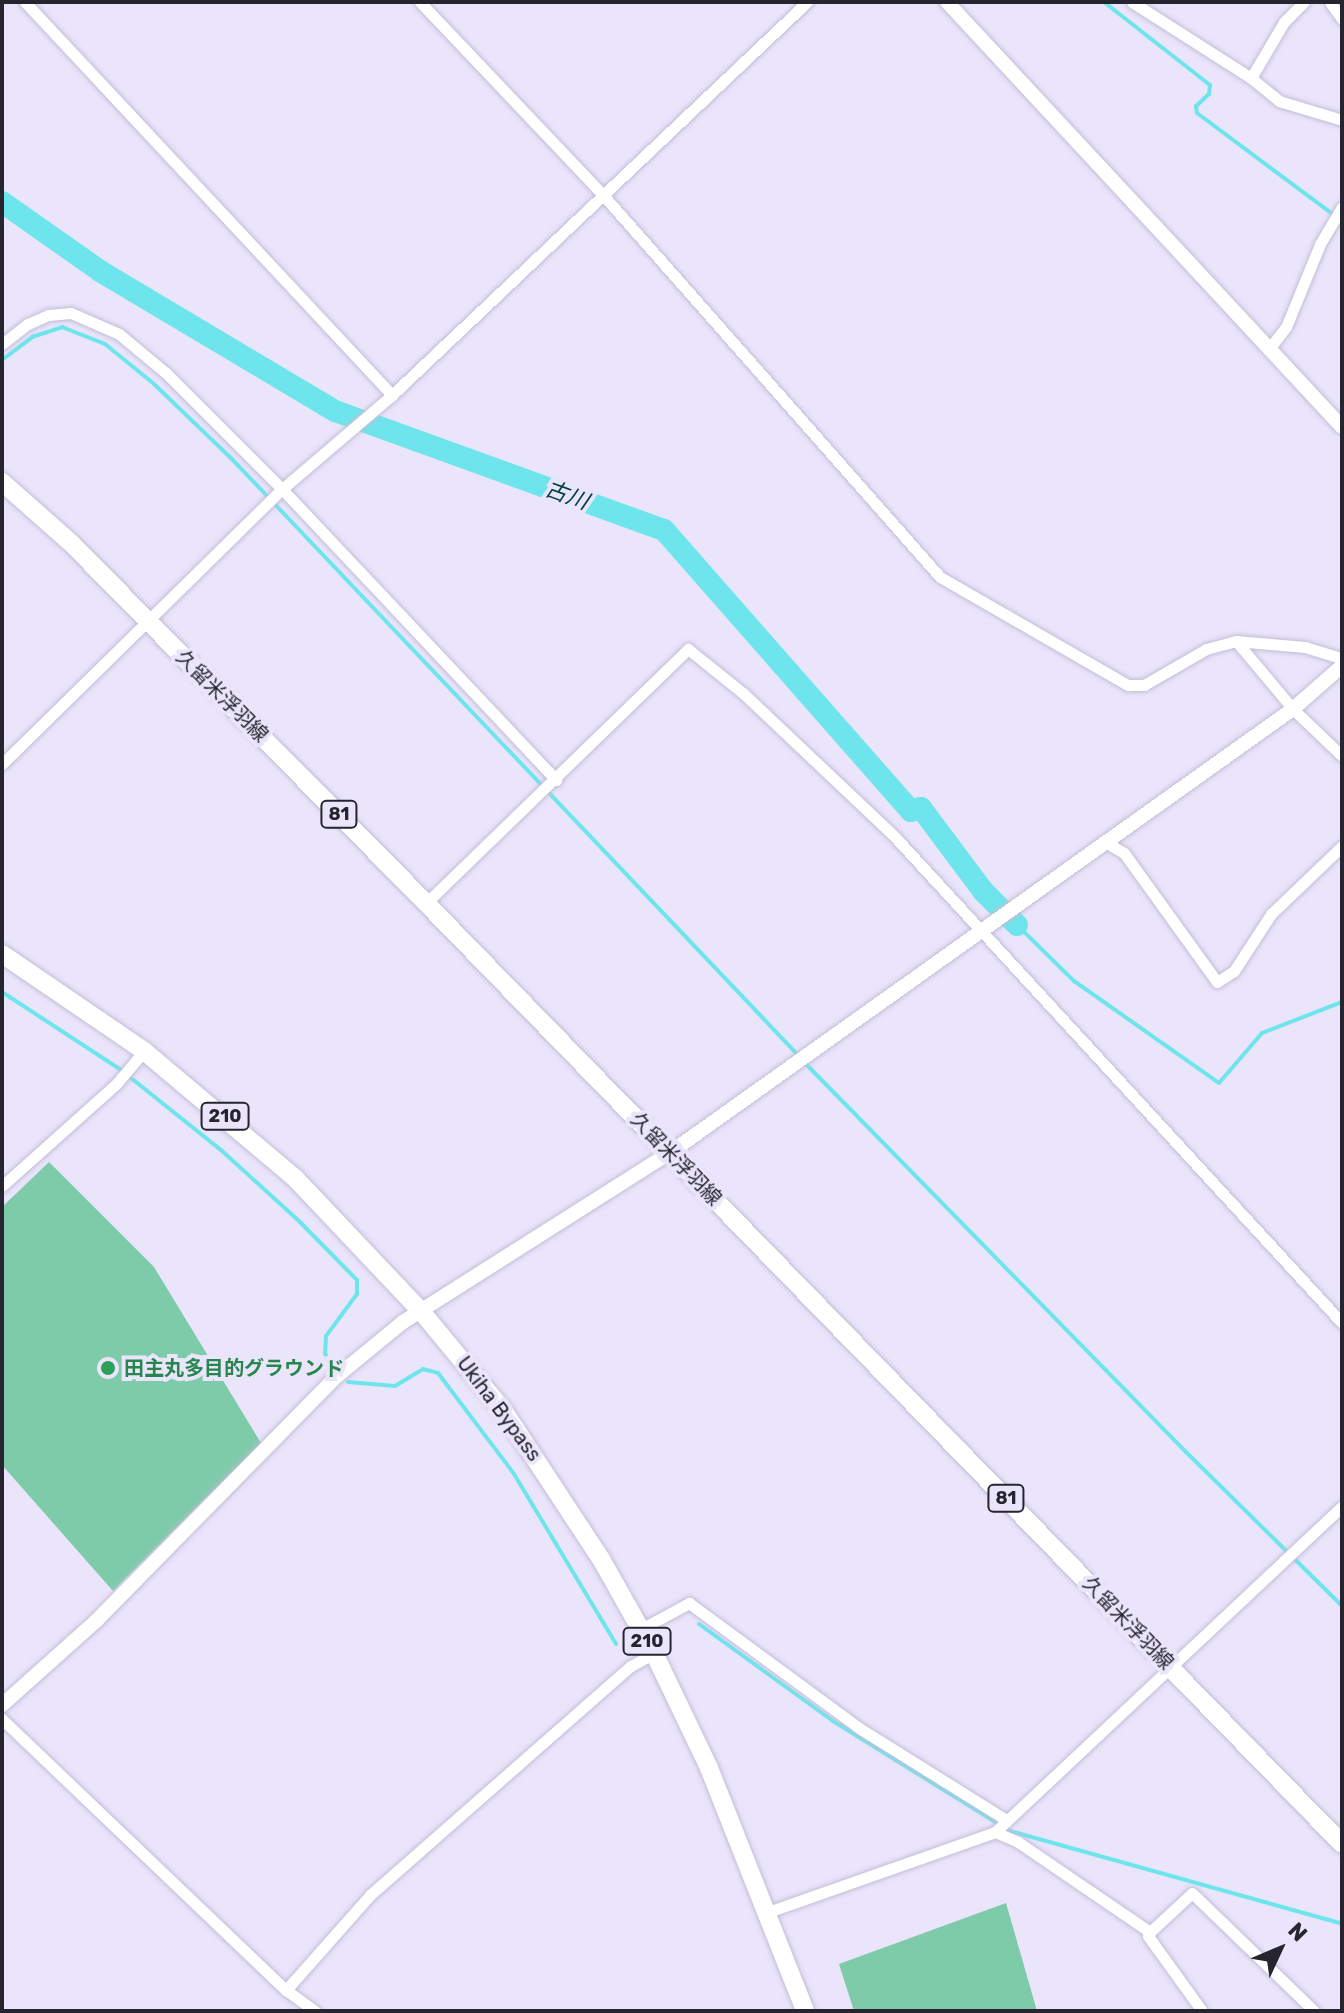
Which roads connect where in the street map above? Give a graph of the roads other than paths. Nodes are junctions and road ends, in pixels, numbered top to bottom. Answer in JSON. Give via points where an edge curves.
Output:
{"nodes":[{"id":1,"x":25,"y":2,"type":"edge"},
{"id":2,"x":420,"y":2,"type":"edge"},
{"id":3,"x":807,"y":2,"type":"edge"},
{"id":4,"x":947,"y":2,"type":"edge"},
{"id":5,"x":1132,"y":2,"type":"edge"},
{"id":6,"x":1304,"y":2,"type":"edge"},
{"id":7,"x":1330,"y":2,"type":"edge"},
{"id":8,"x":1342,"y":19,"type":"edge"},
{"id":9,"x":1251,"y":78,"type":"junction"},
{"id":10,"x":1342,"y":120,"type":"edge"},
{"id":11,"x":603,"y":195,"type":"junction"},
{"id":12,"x":1342,"y":207,"type":"edge"},
{"id":13,"x":2,"y":344,"type":"edge"},
{"id":14,"x":1268,"y":350,"type":"junction"},
{"id":15,"x":392,"y":395,"type":"junction"},
{"id":16,"x":1342,"y":427,"type":"edge"},
{"id":17,"x":2,"y":482,"type":"edge"},
{"id":18,"x":282,"y":489,"type":"junction"},
{"id":19,"x":148,"y":622,"type":"junction"},
{"id":20,"x":1236,"y":641,"type":"junction"},
{"id":21,"x":1342,"y":658,"type":"edge"},
{"id":22,"x":1342,"y":666,"type":"edge"},
{"id":23,"x":1293,"y":709,"type":"junction"},
{"id":24,"x":1342,"y":756,"type":"edge"},
{"id":25,"x":2,"y":764,"type":"edge"},
{"id":26,"x":556,"y":780,"type":"junction"},
{"id":27,"x":1105,"y":842,"type":"junction"},
{"id":28,"x":1342,"y":846,"type":"edge"},
{"id":29,"x":426,"y":903,"type":"junction"},
{"id":30,"x":980,"y":932,"type":"junction"},
{"id":31,"x":2,"y":954,"type":"edge"},
{"id":32,"x":144,"y":1051,"type":"junction"},
{"id":33,"x":671,"y":1152,"type":"junction"},
{"id":34,"x":2,"y":1186,"type":"edge"},
{"id":35,"x":420,"y":1310,"type":"junction"},
{"id":36,"x":1342,"y":1323,"type":"edge"},
{"id":37,"x":1342,"y":1506,"type":"edge"},
{"id":38,"x":641,"y":1629,"type":"junction"},
{"id":39,"x":654,"y":1653,"type":"junction"},
{"id":40,"x":1171,"y":1668,"type":"junction"},
{"id":41,"x":2,"y":1705,"type":"edge"},
{"id":42,"x":2,"y":1719,"type":"edge"},
{"id":43,"x":1000,"y":1826,"type":"junction"},
{"id":44,"x":1342,"y":1844,"type":"edge"},
{"id":45,"x":768,"y":1912,"type":"junction"},
{"id":46,"x":1150,"y":1932,"type":"junction"},
{"id":47,"x":286,"y":1990,"type":"junction"},
{"id":48,"x":315,"y":2011,"type":"edge"},
{"id":49,"x":805,"y":2011,"type":"edge"},
{"id":50,"x":1202,"y":2011,"type":"edge"},
{"id":51,"x":1314,"y":2011,"type":"edge"}],
"edges":[{"from":1,"to":15,"type":"street"},
{"from":2,"to":11,"type":"street"},
{"from":3,"to":11,"type":"street"},
{"from":4,"to":14,"type":"street"},
{"from":5,"to":9,"type":"street"},
{"from":6,"to":9,"type":"street","via":[[1284,22]]},
{"from":7,"to":8,"type":"street"},
{"from":9,"to":10,"type":"street","via":[[1279,101]]},
{"from":11,"to":15,"type":"street"},
{"from":11,"to":20,"type":"street","via":[[940,577],[1128,685],[1144,685],[1206,649]]},
{"from":12,"to":14,"type":"street","via":[[1320,244],[1286,327]]},
{"from":13,"to":18,"type":"street","via":[[48,315],[71,313],[95,321],[166,373]]},
{"from":14,"to":16,"type":"street"},
{"from":15,"to":18,"type":"street"},
{"from":17,"to":19,"type":"main road","name":"久留米浮羽線","number":"81"},
{"from":18,"to":19,"type":"street"},
{"from":18,"to":26,"type":"street"},
{"from":19,"to":25,"type":"street"},
{"from":19,"to":29,"type":"main road","name":"久留米浮羽線","number":"81"},
{"from":20,"to":21,"type":"street","via":[[1305,647]]},
{"from":20,"to":23,"type":"street"},
{"from":22,"to":23,"type":"street"},
{"from":23,"to":24,"type":"street"},
{"from":23,"to":27,"type":"street"},
{"from":26,"to":29,"type":"street"},
{"from":26,"to":30,"type":"street","via":[[688,649],[744,694],[895,837]]},
{"from":27,"to":28,"type":"street","via":[[1124,853],[1217,982],[1234,971],[1271,914]]},
{"from":27,"to":30,"type":"street"},
{"from":29,"to":33,"type":"main road","name":"久留米浮羽線","number":"81"},
{"from":30,"to":33,"type":"street"},
{"from":30,"to":36,"type":"street"},
{"from":31,"to":32,"type":"main road","name":"Ukiha Bypass","number":"210"},
{"from":32,"to":34,"type":"street","via":[[117,1083]]},
{"from":32,"to":35,"type":"main road","name":"Ukiha Bypass","number":"210","via":[[295,1178]]},
{"from":33,"to":35,"type":"street"},
{"from":33,"to":40,"type":"main road","name":"久留米浮羽線","number":"81"},
{"from":35,"to":38,"type":"main road","name":"Ukiha Bypass","number":"210","via":[[503,1410]]},
{"from":35,"to":41,"type":"street","via":[[336,1377],[97,1620]]},
{"from":37,"to":40,"type":"street"},
{"from":38,"to":39,"type":"main road","name":"Ukiha Bypass","number":"210"},
{"from":38,"to":43,"type":"street","via":[[689,1603]]},
{"from":39,"to":45,"type":"main road","name":"Ukiha Bypass","number":"210","via":[[709,1768]]},
{"from":39,"to":47,"type":"street","via":[[631,1666],[370,1895]]},
{"from":40,"to":43,"type":"street"},
{"from":40,"to":44,"type":"main road","name":"久留米浮羽線","number":"81"},
{"from":42,"to":47,"type":"street"},
{"from":43,"to":45,"type":"street"},
{"from":43,"to":46,"type":"street"},
{"from":45,"to":49,"type":"main road","name":"Ukiha Bypass","number":"210"},
{"from":46,"to":50,"type":"street"},
{"from":46,"to":51,"type":"street","via":[[1192,1893]]},
{"from":47,"to":48,"type":"street"}]}
